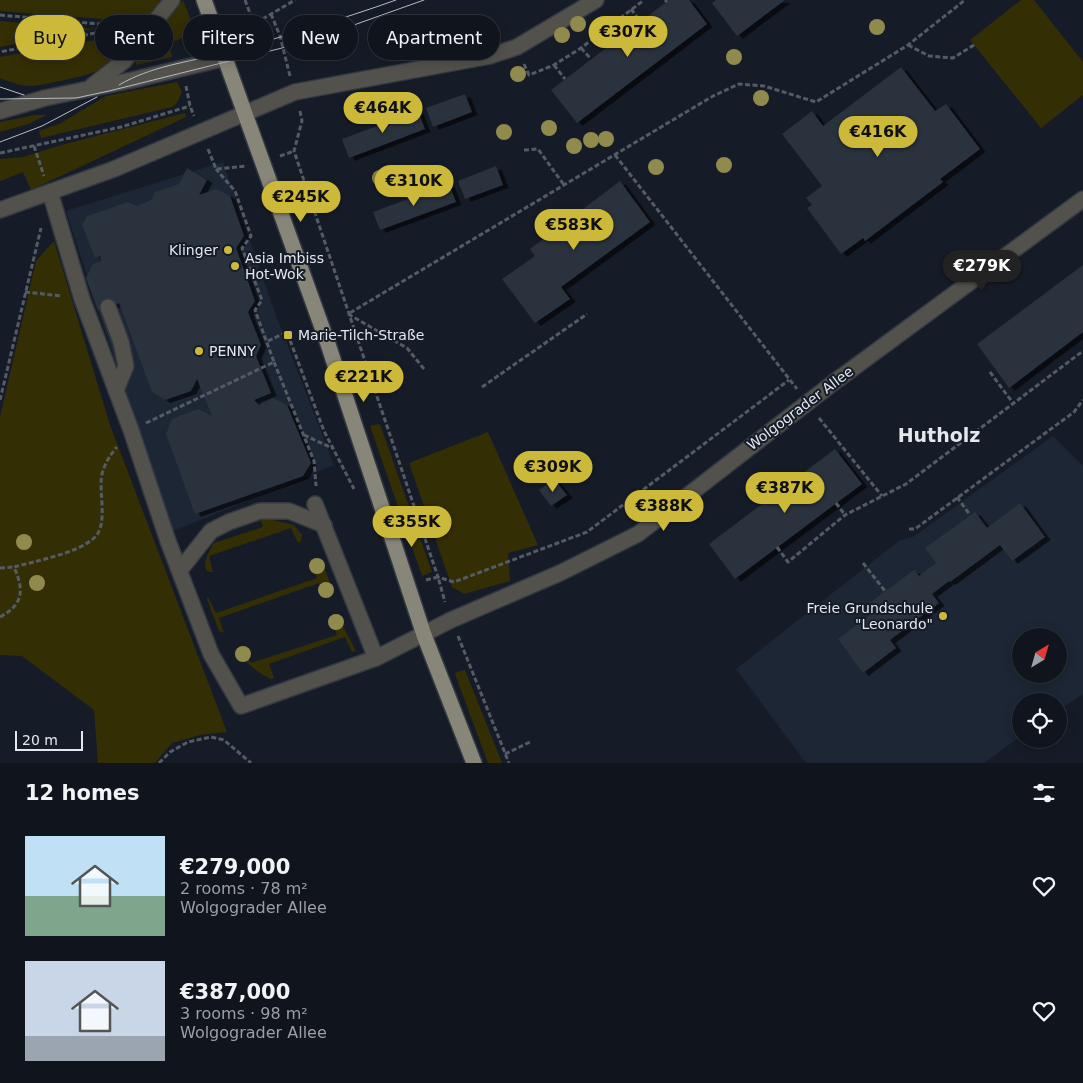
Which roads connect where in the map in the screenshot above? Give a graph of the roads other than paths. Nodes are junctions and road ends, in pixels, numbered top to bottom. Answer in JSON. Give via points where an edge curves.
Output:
{"nodes":[{"id":1,"x":172,"y":0,"type":"edge"},
{"id":2,"x":204,"y":0,"type":"edge"},
{"id":3,"x":596,"y":0,"type":"edge"},
{"id":4,"x":210,"y":15,"type":"edge"},
{"id":5,"x":217,"y":60,"type":"edge"},
{"id":6,"x":227,"y":60,"type":"edge"},
{"id":7,"x":89,"y":88,"type":"junction"},
{"id":8,"x":0,"y":110,"type":"edge"},
{"id":9,"x":246,"y":113,"type":"junction"},
{"id":10,"x":50,"y":192,"type":"junction"},
{"id":11,"x":1083,"y":199,"type":"edge"},
{"id":12,"x":0,"y":210,"type":"edge"},
{"id":13,"x":108,"y":307,"type":"dead end"},
{"id":14,"x":116,"y":390,"type":"junction"},
{"id":15,"x":315,"y":504,"type":"road end"},
{"id":16,"x":324,"y":525,"type":"junction"},
{"id":17,"x":180,"y":570,"type":"junction"},
{"id":18,"x":424,"y":634,"type":"junction"},
{"id":19,"x":376,"y":658,"type":"junction"},
{"id":20,"x":474,"y":763,"type":"edge"}],
"edges":[{"from":1,"to":7,"type":"street","via":[[124,61]]},
{"from":2,"to":4,"type":"main road"},
{"from":3,"to":9,"type":"street","via":[[517,47],[490,56],[295,92]]},
{"from":5,"to":7,"type":"street"},
{"from":6,"to":9,"type":"main road"},
{"from":7,"to":8,"type":"street"},
{"from":9,"to":10,"type":"street","via":[[114,169]]},
{"from":9,"to":18,"type":"main road","via":[[328,344]]},
{"from":10,"to":12,"type":"street"},
{"from":10,"to":14,"type":"street","via":[[82,299]]},
{"from":11,"to":18,"type":"street","name":"Wolgograder Allee","via":[[807,403],[638,534]]},
{"from":13,"to":14,"type":"street","via":[[126,366]]},
{"from":14,"to":17,"type":"street"},
{"from":15,"to":16,"type":"street"},
{"from":16,"to":17,"type":"street","via":[[289,511],[260,511],[211,531]]},
{"from":16,"to":19,"type":"street"},
{"from":17,"to":19,"type":"street","name":"Wolgograder Allee","via":[[211,654],[241,706]]},
{"from":18,"to":19,"type":"street","name":"Wolgograder Allee"},
{"from":18,"to":20,"type":"main road"}]}
